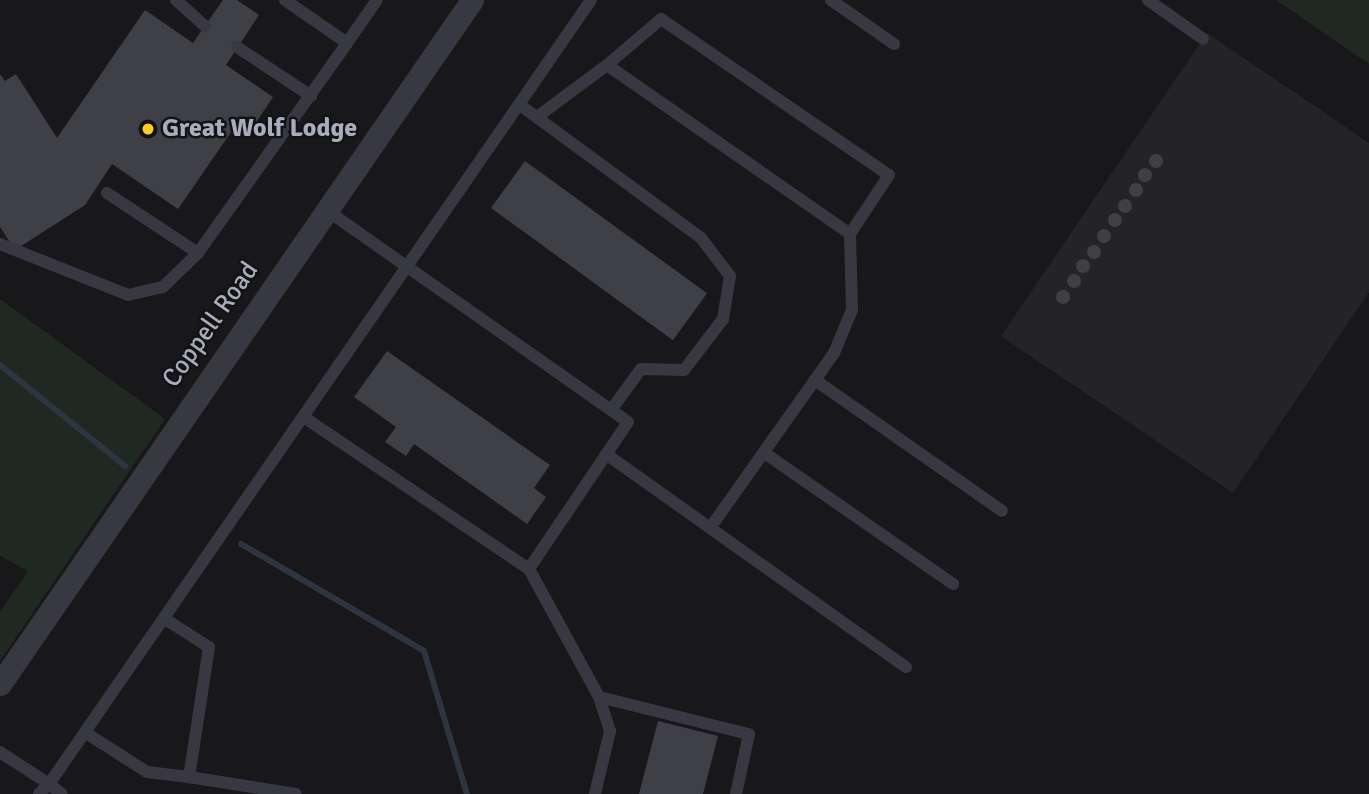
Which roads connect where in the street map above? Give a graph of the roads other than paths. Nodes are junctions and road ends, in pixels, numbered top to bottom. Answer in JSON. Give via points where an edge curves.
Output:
{"nodes":[{"id":1,"x":176,"y":0,"type":"edge"},
{"id":2,"x":285,"y":0,"type":"edge"},
{"id":3,"x":377,"y":0,"type":"edge"},
{"id":4,"x":472,"y":0,"type":"edge"},
{"id":5,"x":591,"y":0,"type":"edge"},
{"id":6,"x":831,"y":0,"type":"edge"},
{"id":7,"x":1148,"y":0,"type":"edge"},
{"id":8,"x":205,"y":26,"type":"dead end"},
{"id":9,"x":1203,"y":39,"type":"dead end"},
{"id":10,"x":347,"y":43,"type":"junction"},
{"id":11,"x":894,"y":44,"type":"dead end"},
{"id":12,"x":237,"y":47,"type":"dead end"},
{"id":13,"x":607,"y":65,"type":"junction"},
{"id":14,"x":311,"y":96,"type":"junction"},
{"id":15,"x":520,"y":105,"type":"junction"},
{"id":16,"x":537,"y":117,"type":"junction"},
{"id":17,"x":107,"y":193,"type":"dead end"},
{"id":18,"x":325,"y":209,"type":"junction"},
{"id":19,"x":850,"y":234,"type":"junction"},
{"id":20,"x":0,"y":244,"type":"edge"},
{"id":21,"x":198,"y":253,"type":"junction"},
{"id":22,"x":410,"y":268,"type":"junction"},
{"id":23,"x":816,"y":380,"type":"junction"},
{"id":24,"x":611,"y":410,"type":"junction"},
{"id":25,"x":305,"y":418,"type":"junction"},
{"id":26,"x":766,"y":453,"type":"junction"},
{"id":27,"x":606,"y":454,"type":"junction"},
{"id":28,"x":1002,"y":511,"type":"dead end"},
{"id":29,"x":710,"y":528,"type":"junction"},
{"id":30,"x":529,"y":569,"type":"junction"},
{"id":31,"x":953,"y":584,"type":"dead end"},
{"id":32,"x":165,"y":619,"type":"junction"},
{"id":33,"x":905,"y":667,"type":"dead end"},
{"id":34,"x":0,"y":684,"type":"edge"},
{"id":35,"x":598,"y":697,"type":"junction"},
{"id":36,"x":86,"y":733,"type":"junction"},
{"id":37,"x":0,"y":752,"type":"edge"},
{"id":38,"x":189,"y":778,"type":"junction"},
{"id":39,"x":49,"y":784,"type":"junction"},
{"id":40,"x":39,"y":794,"type":"edge"},
{"id":41,"x":62,"y":794,"type":"edge"},
{"id":42,"x":296,"y":794,"type":"edge"},
{"id":43,"x":595,"y":794,"type":"edge"},
{"id":44,"x":736,"y":794,"type":"edge"}],
"edges":[{"from":1,"to":8,"type":"lane"},
{"from":2,"to":10,"type":"lane"},
{"from":3,"to":10,"type":"lane"},
{"from":4,"to":18,"type":"street","name":"Coppell Road"},
{"from":5,"to":15,"type":"lane"},
{"from":6,"to":11,"type":"lane"},
{"from":7,"to":9,"type":"lane"},
{"from":10,"to":14,"type":"lane"},
{"from":12,"to":14,"type":"lane"},
{"from":13,"to":16,"type":"lane"},
{"from":13,"to":19,"type":"lane"},
{"from":13,"to":19,"type":"lane","via":[[661,19],[889,174]]},
{"from":14,"to":21,"type":"lane"},
{"from":15,"to":16,"type":"lane"},
{"from":15,"to":22,"type":"lane"},
{"from":16,"to":24,"type":"lane","via":[[701,238],[730,275],[723,320],[684,370],[641,369]]},
{"from":17,"to":21,"type":"lane"},
{"from":18,"to":22,"type":"lane"},
{"from":18,"to":34,"type":"street","name":"Coppell Road"},
{"from":19,"to":23,"type":"lane","via":[[852,310]]},
{"from":20,"to":21,"type":"lane","via":[[128,295],[163,287]]},
{"from":22,"to":24,"type":"lane"},
{"from":22,"to":25,"type":"lane"},
{"from":23,"to":26,"type":"lane"},
{"from":23,"to":28,"type":"lane"},
{"from":24,"to":27,"type":"lane","via":[[628,422]]},
{"from":25,"to":30,"type":"lane"},
{"from":25,"to":32,"type":"lane"},
{"from":26,"to":29,"type":"lane"},
{"from":26,"to":31,"type":"lane"},
{"from":27,"to":29,"type":"lane"},
{"from":27,"to":30,"type":"lane"},
{"from":29,"to":33,"type":"lane"},
{"from":30,"to":35,"type":"lane"},
{"from":32,"to":36,"type":"lane"},
{"from":32,"to":38,"type":"lane","via":[[209,647]]},
{"from":35,"to":43,"type":"lane","via":[[610,731]]},
{"from":35,"to":44,"type":"lane","via":[[749,734]]},
{"from":36,"to":38,"type":"lane","via":[[147,772]]},
{"from":36,"to":39,"type":"lane"},
{"from":37,"to":39,"type":"lane"},
{"from":38,"to":42,"type":"lane"},
{"from":39,"to":40,"type":"lane"},
{"from":39,"to":41,"type":"lane"}]}
